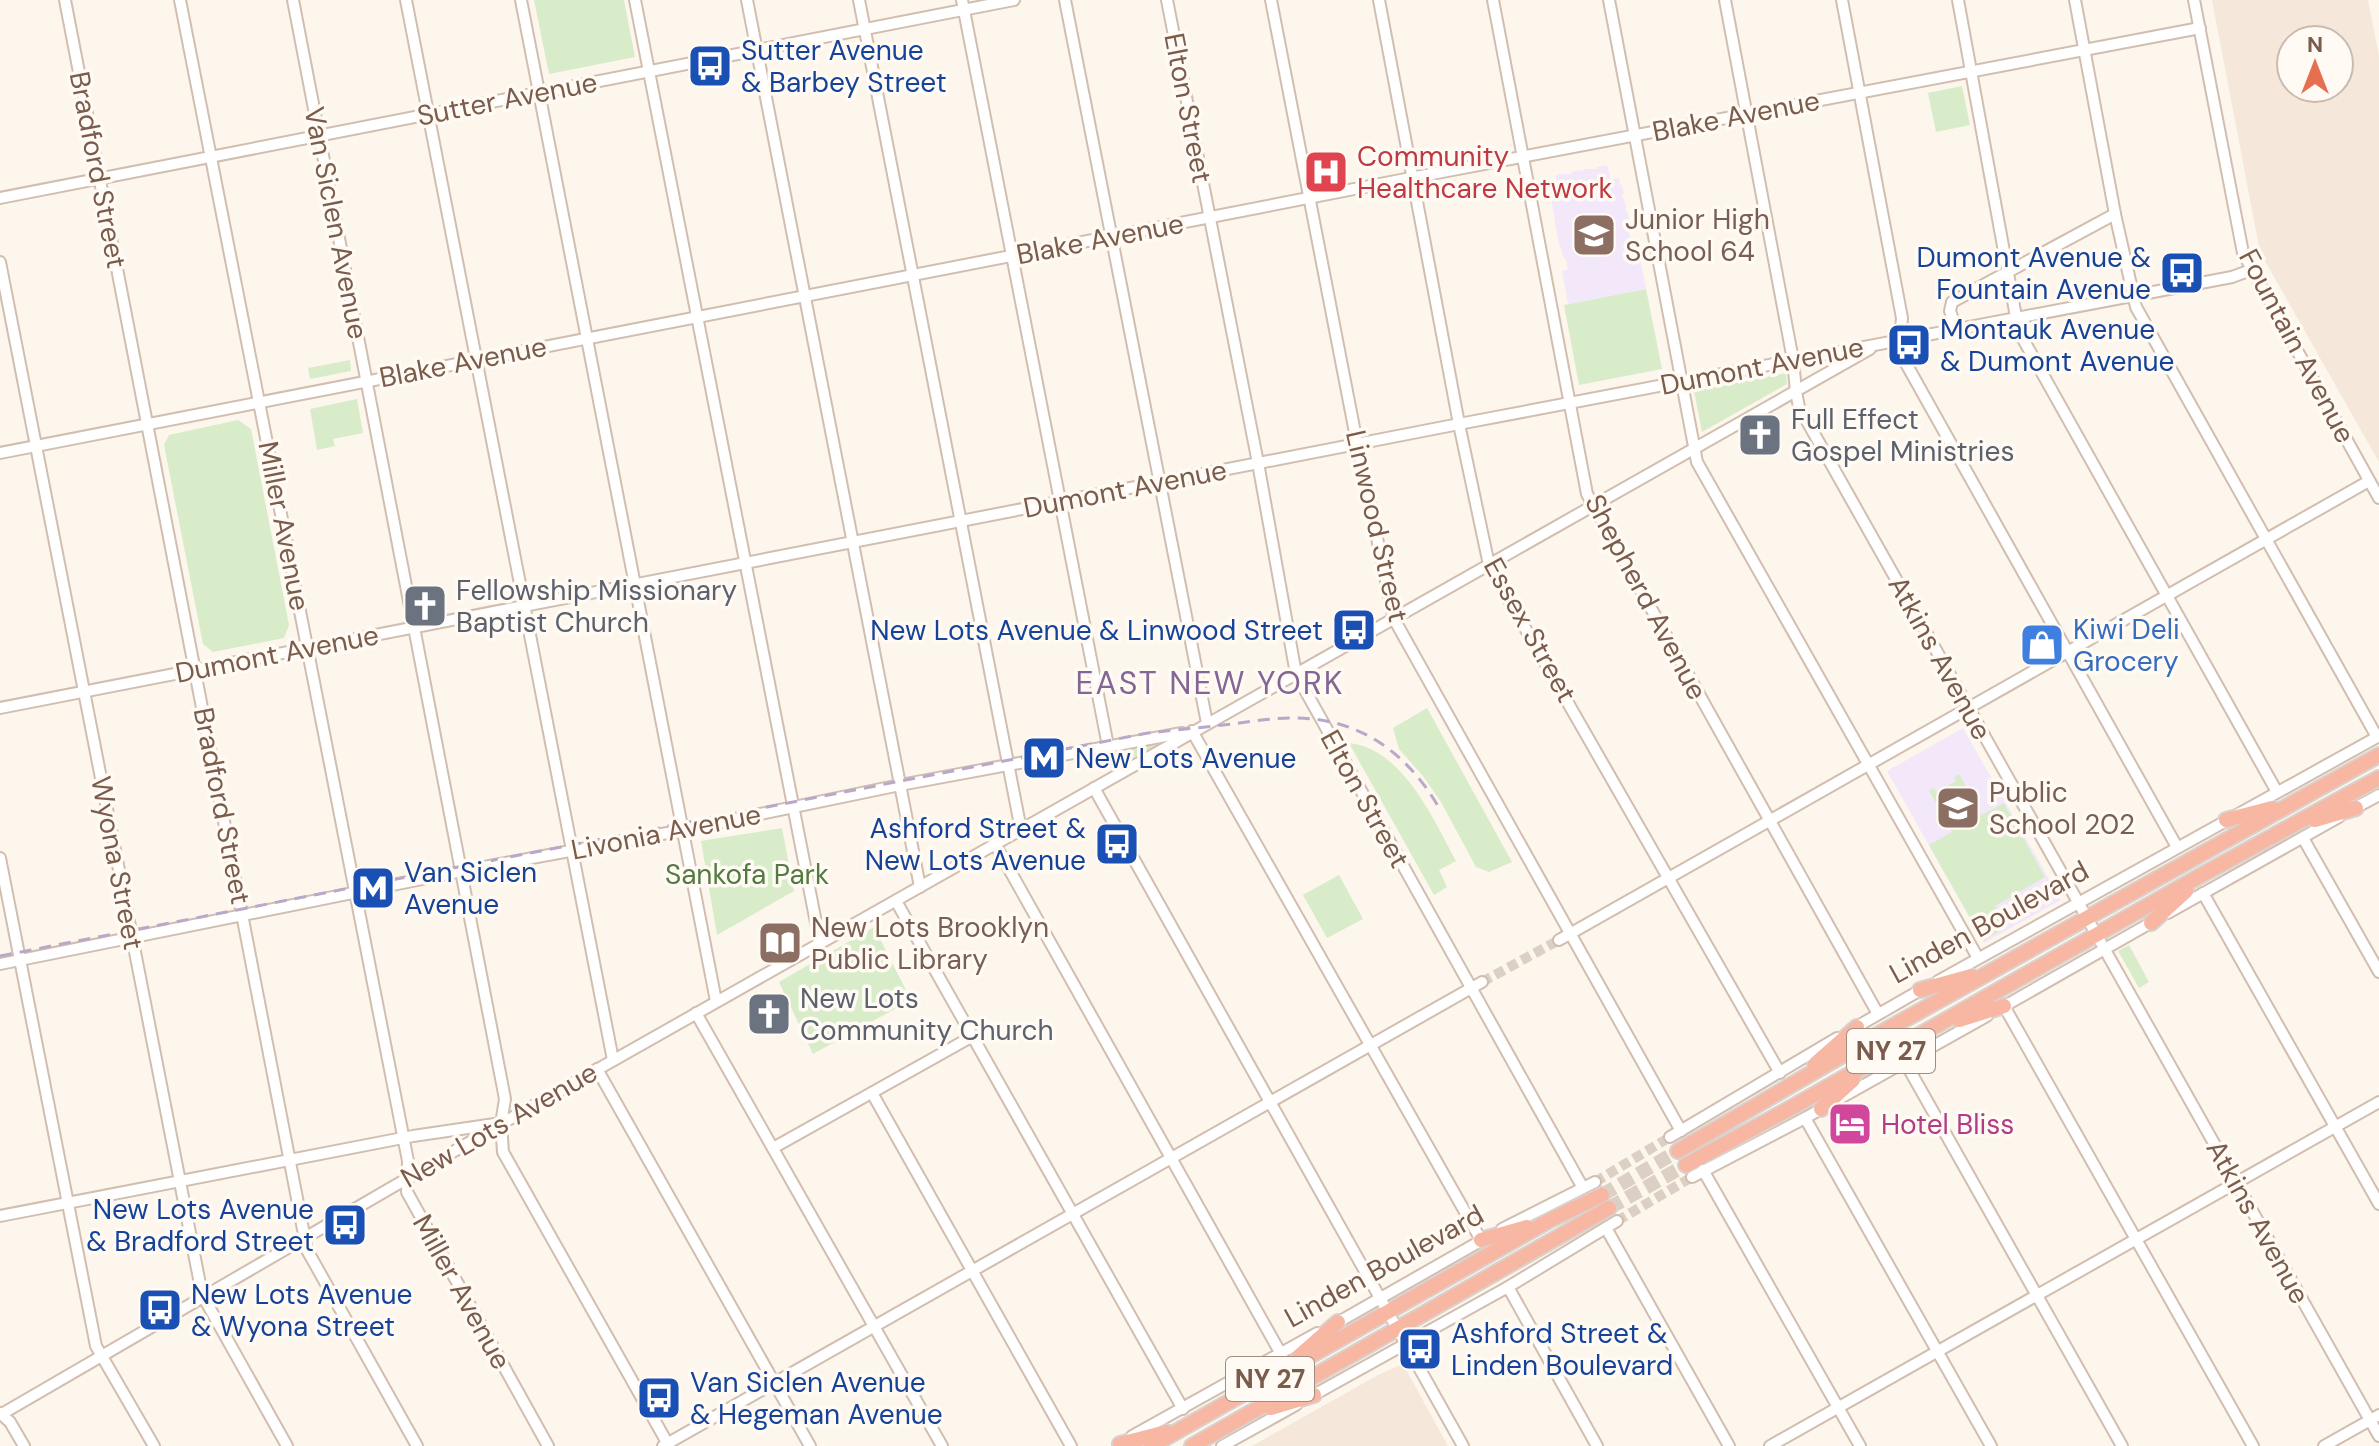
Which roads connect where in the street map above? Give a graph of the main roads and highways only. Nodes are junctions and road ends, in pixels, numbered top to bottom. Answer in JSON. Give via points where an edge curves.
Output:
{"nodes":[{"id":1,"x":2379,"y":755,"type":"edge"},
{"id":2,"x":2379,"y":778,"type":"edge"},
{"id":3,"x":2292,"y":802,"type":"junction"},
{"id":4,"x":2356,"y":808,"type":"road end"},
{"id":5,"x":2226,"y":820,"type":"road end"},
{"id":6,"x":2288,"y":828,"type":"junction"},
{"id":7,"x":2207,"y":872,"type":"junction"},
{"id":8,"x":2151,"y":923,"type":"road end"},
{"id":9,"x":1995,"y":969,"type":"junction"},
{"id":10,"x":1920,"y":990,"type":"road end"},
{"id":11,"x":2004,"y":1006,"type":"road end"},
{"id":12,"x":1857,"y":1027,"type":"road end"},
{"id":13,"x":1932,"y":1028,"type":"junction"},
{"id":14,"x":1875,"y":1060,"type":"junction"},
{"id":15,"x":1795,"y":1082,"type":"junction"},
{"id":16,"x":1821,"y":1109,"type":"road end"},
{"id":17,"x":1674,"y":1144,"type":"tunnel mouth"},
{"id":18,"x":1689,"y":1171,"type":"tunnel mouth"},
{"id":19,"x":1550,"y":1220,"type":"junction"},
{"id":20,"x":1481,"y":1240,"type":"road end"},
{"id":21,"x":1338,"y":1322,"type":"road end"},
{"id":22,"x":1277,"y":1375,"type":"junction"},
{"id":23,"x":1314,"y":1395,"type":"road end"},
{"id":24,"x":1244,"y":1417,"type":"junction"},
{"id":25,"x":1186,"y":1427,"type":"junction"},
{"id":26,"x":1118,"y":1445,"type":"edge"},
{"id":27,"x":1151,"y":1446,"type":"edge"},
{"id":28,"x":1192,"y":1446,"type":"edge"}],
"edges":[{"from":1,"to":3,"type":"highway","name":"Linden Boulevard","number":"NY 27"},
{"from":2,"to":6,"type":"highway","number":"NY 27"},
{"from":3,"to":5,"type":"highway"},
{"from":3,"to":9,"type":"highway","name":"Linden Boulevard","number":"NY 27"},
{"from":4,"to":6,"type":"highway"},
{"from":6,"to":7,"type":"highway","number":"NY 27"},
{"from":7,"to":8,"type":"highway"},
{"from":7,"to":13,"type":"highway","number":"NY 27"},
{"from":9,"to":10,"type":"highway"},
{"from":9,"to":15,"type":"highway","name":"Linden Boulevard","number":"NY 27"},
{"from":11,"to":13,"type":"highway"},
{"from":12,"to":15,"type":"highway"},
{"from":13,"to":14,"type":"highway","number":"NY 27"},
{"from":14,"to":16,"type":"highway"},
{"from":14,"to":18,"type":"highway","number":"NY 27"},
{"from":15,"to":17,"type":"highway","name":"Linden Boulevard","number":"NY 27"},
{"from":19,"to":20,"type":"highway"},
{"from":19,"to":22,"type":"highway","name":"Linden Boulevard","number":"NY 27"},
{"from":19,"to":24,"type":"highway","name":"Linden Boulevard","number":"NY 27","via":[[1602,1195],[1398,1330]]},
{"from":21,"to":22,"type":"highway"},
{"from":22,"to":25,"type":"highway","name":"Linden Boulevard","number":"NY 27"},
{"from":23,"to":24,"type":"highway"},
{"from":24,"to":28,"type":"highway","number":"NY 27"},
{"from":25,"to":26,"type":"highway"},
{"from":25,"to":27,"type":"highway","name":"Linden Boulevard","number":"NY 27"}]}
